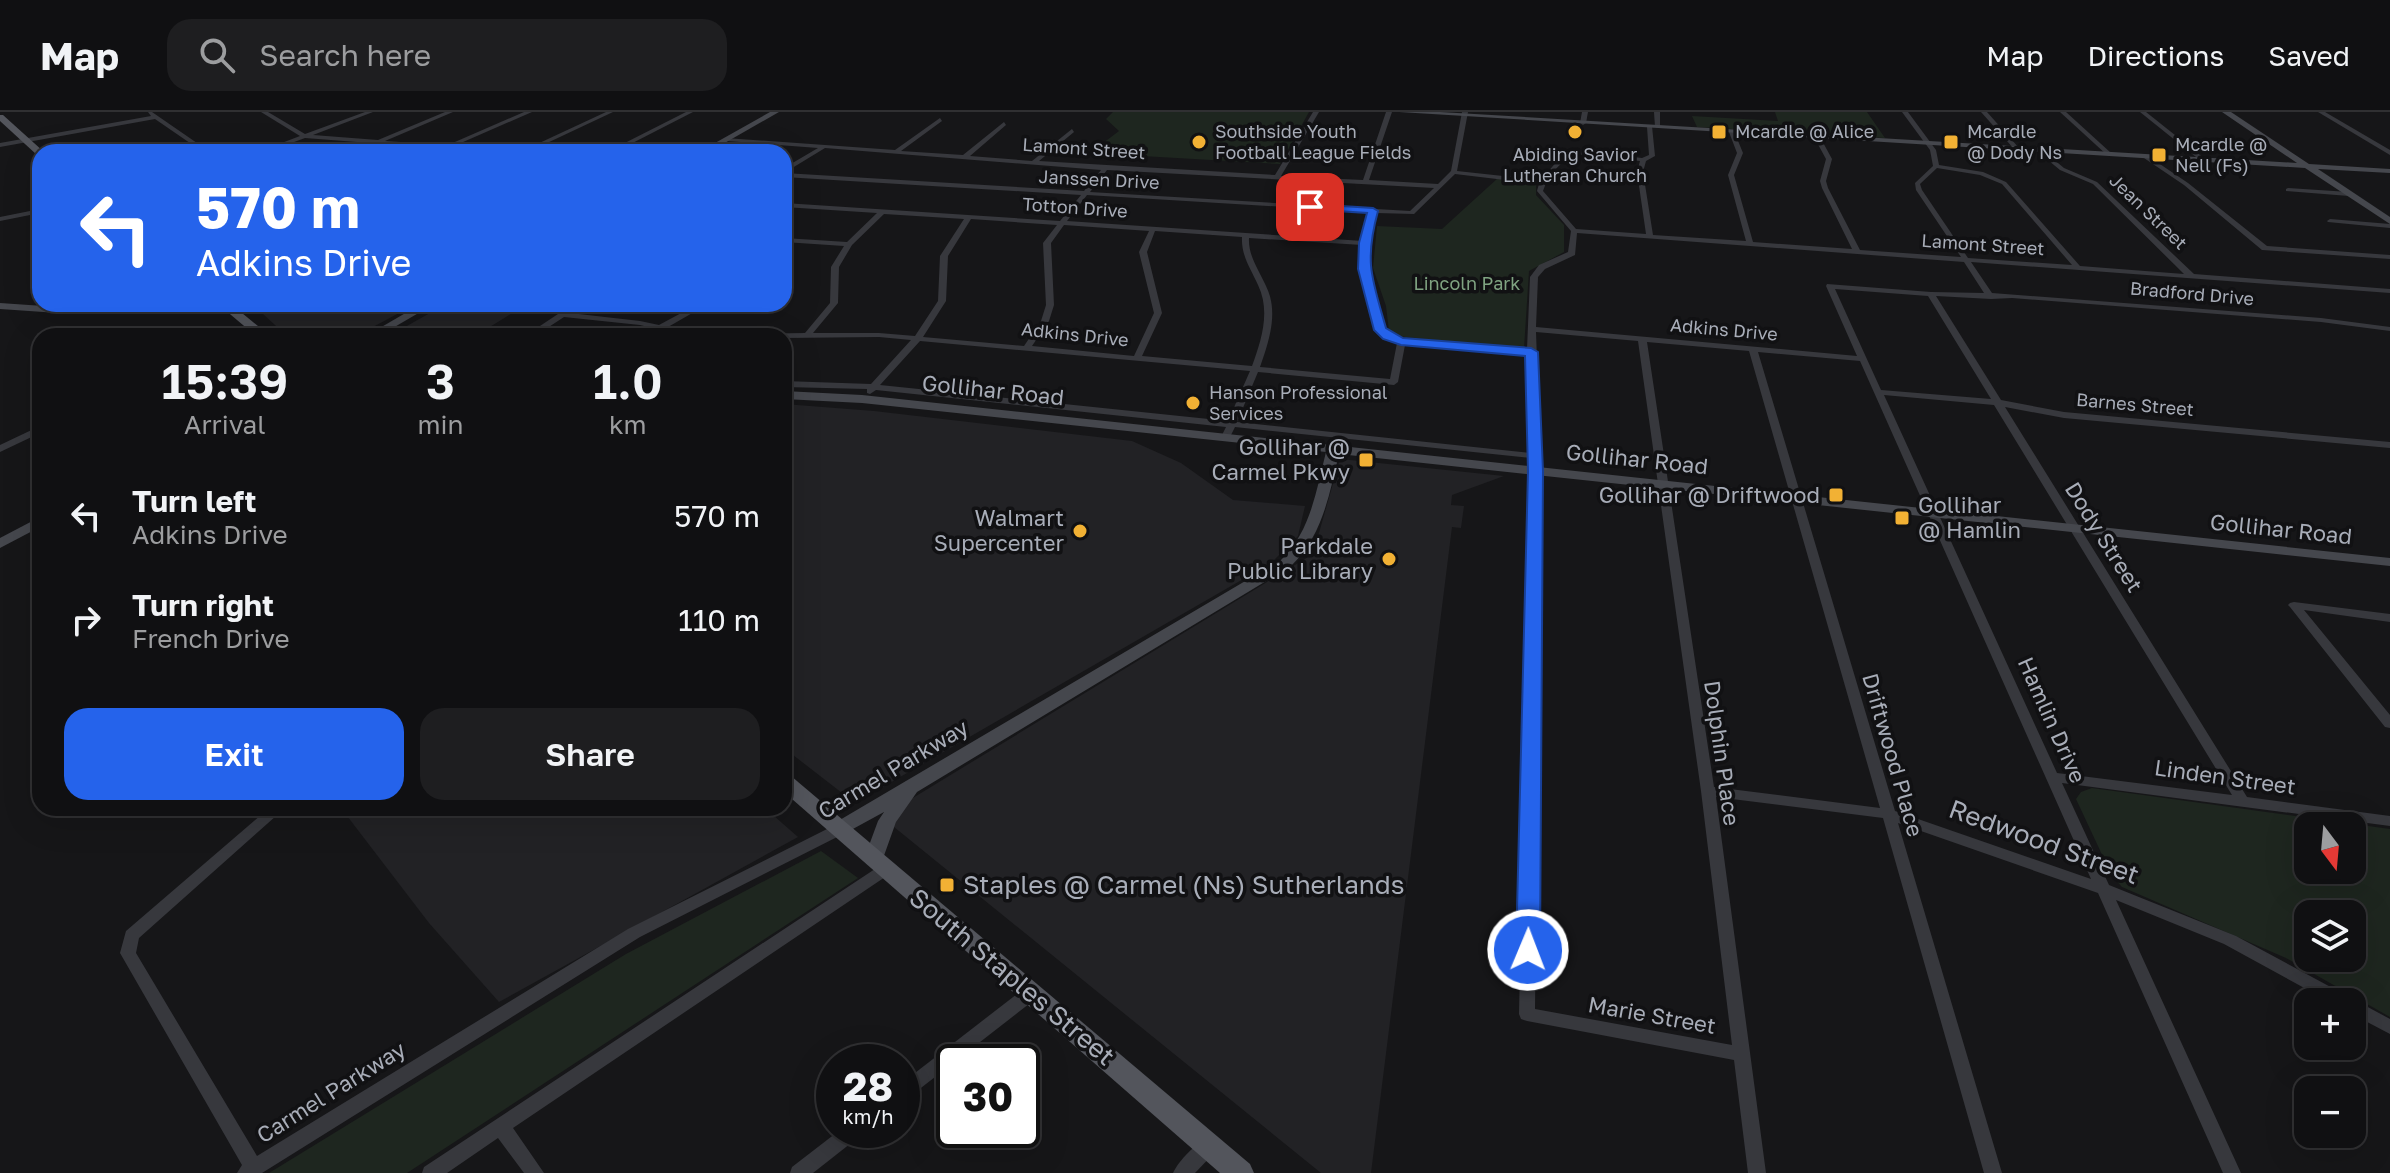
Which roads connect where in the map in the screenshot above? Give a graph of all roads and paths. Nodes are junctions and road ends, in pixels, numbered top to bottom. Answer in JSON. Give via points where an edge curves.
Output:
{"nodes":[{"id":1,"x":149,"y":112,"type":"edge"},
{"id":2,"x":286,"y":112,"type":"edge"},
{"id":3,"x":370,"y":112,"type":"edge"},
{"id":4,"x":450,"y":112,"type":"edge"},
{"id":5,"x":529,"y":112,"type":"edge"},
{"id":6,"x":610,"y":112,"type":"edge"},
{"id":7,"x":690,"y":112,"type":"edge"},
{"id":8,"x":775,"y":112,"type":"edge"},
{"id":9,"x":1316,"y":112,"type":"edge"},
{"id":10,"x":1389,"y":112,"type":"edge"},
{"id":11,"x":1403,"y":112,"type":"edge"},
{"id":12,"x":1585,"y":112,"type":"edge"},
{"id":13,"x":1657,"y":112,"type":"edge"},
{"id":14,"x":1905,"y":112,"type":"edge"},
{"id":15,"x":1984,"y":112,"type":"edge"},
{"id":16,"x":2063,"y":112,"type":"edge"},
{"id":17,"x":2143,"y":112,"type":"edge"},
{"id":18,"x":2226,"y":112,"type":"edge"},
{"id":19,"x":2321,"y":112,"type":"edge"},
{"id":20,"x":267,"y":114,"type":"edge"},
{"id":21,"x":1464,"y":114,"type":"edge"},
{"id":22,"x":156,"y":117,"type":"junction"},
{"id":23,"x":940,"y":120,"type":"dead end"},
{"id":24,"x":2,"y":121,"type":"edge"},
{"id":25,"x":1583,"y":123,"type":"junction"},
{"id":26,"x":1004,"y":124,"type":"dead end"},
{"id":27,"x":1654,"y":127,"type":"junction"},
{"id":28,"x":1072,"y":131,"type":"dead end"},
{"id":29,"x":1732,"y":132,"type":"junction"},
{"id":30,"x":304,"y":136,"type":"junction"},
{"id":31,"x":1817,"y":137,"type":"junction"},
{"id":32,"x":727,"y":139,"type":"junction"},
{"id":33,"x":25,"y":140,"type":"junction"},
{"id":34,"x":378,"y":141,"type":"junction"},
{"id":35,"x":195,"y":144,"type":"edge"},
{"id":36,"x":282,"y":144,"type":"edge"},
{"id":37,"x":414,"y":144,"type":"edge"},
{"id":38,"x":456,"y":144,"type":"edge"},
{"id":39,"x":540,"y":144,"type":"edge"},
{"id":40,"x":626,"y":144,"type":"edge"},
{"id":41,"x":718,"y":144,"type":"edge"},
{"id":42,"x":1928,"y":144,"type":"junction"},
{"id":43,"x":0,"y":145,"type":"edge"},
{"id":44,"x":32,"y":146,"type":"edge"},
{"id":45,"x":825,"y":146,"type":"junction"},
{"id":46,"x":2017,"y":149,"type":"junction"},
{"id":47,"x":2039,"y":150,"type":"junction"},
{"id":48,"x":897,"y":151,"type":"junction"},
{"id":49,"x":2390,"y":153,"type":"edge"},
{"id":50,"x":2109,"y":154,"type":"junction"},
{"id":51,"x":966,"y":156,"type":"junction"},
{"id":52,"x":2146,"y":157,"type":"junction"},
{"id":53,"x":1643,"y":160,"type":"junction"},
{"id":54,"x":2203,"y":160,"type":"junction"},
{"id":55,"x":1035,"y":161,"type":"junction"},
{"id":56,"x":1936,"y":166,"type":"junction"},
{"id":57,"x":2304,"y":166,"type":"junction"},
{"id":58,"x":792,"y":168,"type":"edge"},
{"id":59,"x":1105,"y":168,"type":"junction"},
{"id":60,"x":2390,"y":171,"type":"edge"},
{"id":61,"x":1454,"y":172,"type":"junction"},
{"id":62,"x":792,"y":174,"type":"edge"},
{"id":63,"x":1277,"y":177,"type":"junction"},
{"id":64,"x":1365,"y":182,"type":"junction"},
{"id":65,"x":1541,"y":182,"type":"junction"},
{"id":66,"x":1439,"y":186,"type":"junction"},
{"id":67,"x":2288,"y":190,"type":"dead end"},
{"id":68,"x":1087,"y":193,"type":"junction"},
{"id":69,"x":2349,"y":194,"type":"junction"},
{"id":70,"x":792,"y":206,"type":"edge"},
{"id":71,"x":1373,"y":211,"type":"junction"},
{"id":72,"x":882,"y":212,"type":"junction"},
{"id":73,"x":32,"y":213,"type":"edge"},
{"id":74,"x":968,"y":218,"type":"junction"},
{"id":75,"x":0,"y":219,"type":"edge"},
{"id":76,"x":2330,"y":221,"type":"dead end"},
{"id":77,"x":1062,"y":223,"type":"junction"},
{"id":78,"x":2390,"y":224,"type":"edge"},
{"id":79,"x":1153,"y":229,"type":"junction"},
{"id":80,"x":1574,"y":231,"type":"junction"},
{"id":81,"x":1246,"y":235,"type":"junction"},
{"id":82,"x":1650,"y":236,"type":"junction"},
{"id":83,"x":792,"y":240,"type":"edge"},
{"id":84,"x":1364,"y":243,"type":"junction"},
{"id":85,"x":849,"y":244,"type":"junction"},
{"id":86,"x":1750,"y":244,"type":"junction"},
{"id":87,"x":1857,"y":252,"type":"junction"},
{"id":88,"x":2390,"y":257,"type":"edge"},
{"id":89,"x":1964,"y":260,"type":"junction"},
{"id":90,"x":2079,"y":269,"type":"junction"},
{"id":91,"x":2191,"y":276,"type":"junction"},
{"id":92,"x":2390,"y":291,"type":"edge"},
{"id":93,"x":1931,"y":294,"type":"junction"},
{"id":94,"x":1991,"y":297,"type":"junction"},
{"id":95,"x":0,"y":306,"type":"edge"},
{"id":96,"x":32,"y":308,"type":"edge"},
{"id":97,"x":234,"y":312,"type":"edge"},
{"id":98,"x":414,"y":312,"type":"edge"},
{"id":99,"x":565,"y":312,"type":"edge"},
{"id":100,"x":689,"y":312,"type":"edge"},
{"id":101,"x":562,"y":314,"type":"junction"},
{"id":102,"x":662,"y":327,"type":"junction"},
{"id":103,"x":254,"y":328,"type":"edge"},
{"id":104,"x":386,"y":328,"type":"edge"},
{"id":105,"x":541,"y":328,"type":"edge"},
{"id":106,"x":666,"y":328,"type":"edge"},
{"id":107,"x":1534,"y":329,"type":"junction"},
{"id":108,"x":2390,"y":329,"type":"edge"},
{"id":109,"x":809,"y":333,"type":"junction"},
{"id":110,"x":792,"y":334,"type":"edge"},
{"id":111,"x":918,"y":338,"type":"junction"},
{"id":112,"x":1642,"y":338,"type":"junction"},
{"id":113,"x":1401,"y":342,"type":"junction"},
{"id":114,"x":1027,"y":347,"type":"junction"},
{"id":115,"x":1753,"y":349,"type":"junction"},
{"id":116,"x":1531,"y":352,"type":"junction"},
{"id":117,"x":1137,"y":358,"type":"junction"},
{"id":118,"x":1863,"y":359,"type":"junction"},
{"id":119,"x":1253,"y":369,"type":"junction"},
{"id":120,"x":792,"y":384,"type":"edge"},
{"id":121,"x":873,"y":387,"type":"junction"},
{"id":122,"x":1877,"y":392,"type":"junction"},
{"id":123,"x":792,"y":395,"type":"edge"},
{"id":124,"x":862,"y":399,"type":"junction"},
{"id":125,"x":1995,"y":402,"type":"junction"},
{"id":126,"x":1066,"y":414,"type":"junction"},
{"id":127,"x":1228,"y":431,"type":"junction"},
{"id":128,"x":32,"y":433,"type":"edge"},
{"id":129,"x":0,"y":437,"type":"edge"},
{"id":130,"x":1309,"y":439,"type":"junction"},
{"id":131,"x":19,"y":440,"type":"junction"},
{"id":132,"x":2390,"y":445,"type":"edge"},
{"id":133,"x":1334,"y":448,"type":"junction"},
{"id":134,"x":0,"y":449,"type":"edge"},
{"id":135,"x":1444,"y":454,"type":"junction"},
{"id":136,"x":1535,"y":464,"type":"junction"},
{"id":137,"x":1662,"y":482,"type":"junction"},
{"id":138,"x":1795,"y":499,"type":"junction"},
{"id":139,"x":1934,"y":513,"type":"junction"},
{"id":140,"x":32,"y":526,"type":"edge"},
{"id":141,"x":2078,"y":530,"type":"junction"},
{"id":142,"x":0,"y":544,"type":"edge"},
{"id":143,"x":2390,"y":562,"type":"edge"},
{"id":144,"x":2390,"y":618,"type":"edge"},
{"id":145,"x":2390,"y":724,"type":"edge"},
{"id":146,"x":2055,"y":777,"type":"junction"},
{"id":147,"x":911,"y":786,"type":"junction"},
{"id":148,"x":792,"y":788,"type":"edge"},
{"id":149,"x":1708,"y":791,"type":"junction"},
{"id":150,"x":2242,"y":801,"type":"junction"},
{"id":151,"x":1888,"y":814,"type":"junction"},
{"id":152,"x":269,"y":816,"type":"edge"},
{"id":153,"x":2390,"y":821,"type":"edge"},
{"id":154,"x":840,"y":829,"type":"junction"},
{"id":155,"x":880,"y":864,"type":"junction"},
{"id":156,"x":2103,"y":889,"type":"junction"},
{"id":157,"x":2319,"y":988,"type":"edge"},
{"id":158,"x":1032,"y":992,"type":"junction"},
{"id":159,"x":2366,"y":1014,"type":"edge"},
{"id":160,"x":2390,"y":1027,"type":"edge"},
{"id":161,"x":1742,"y":1054,"type":"junction"},
{"id":162,"x":920,"y":1079,"type":"edge"},
{"id":163,"x":501,"y":1127,"type":"junction"},
{"id":164,"x":1209,"y":1146,"type":"junction"},
{"id":165,"x":831,"y":1148,"type":"edge"},
{"id":166,"x":250,"y":1171,"type":"edge"},
{"id":167,"x":431,"y":1173,"type":"edge"},
{"id":168,"x":535,"y":1173,"type":"edge"},
{"id":169,"x":799,"y":1173,"type":"edge"},
{"id":170,"x":1182,"y":1173,"type":"edge"},
{"id":171,"x":1240,"y":1173,"type":"edge"},
{"id":172,"x":1757,"y":1173,"type":"edge"},
{"id":173,"x":1993,"y":1173,"type":"edge"},
{"id":174,"x":2232,"y":1173,"type":"edge"}],
"edges":[{"from":1,"to":22,"type":"street"},
{"from":2,"to":20,"type":"street"},
{"from":3,"to":30,"type":"street"},
{"from":4,"to":34,"type":"street"},
{"from":5,"to":38,"type":"street"},
{"from":6,"to":39,"type":"street"},
{"from":7,"to":40,"type":"street"},
{"from":8,"to":32,"type":"main road"},
{"from":9,"to":63,"type":"street"},
{"from":10,"to":64,"type":"street"},
{"from":11,"to":21,"type":"main road"},
{"from":12,"to":25,"type":"street"},
{"from":13,"to":27,"type":"street"},
{"from":14,"to":42,"type":"street"},
{"from":15,"to":46,"type":"street"},
{"from":16,"to":50,"type":"street"},
{"from":17,"to":54,"type":"street"},
{"from":18,"to":57,"type":"main road"},
{"from":19,"to":49,"type":"street"},
{"from":20,"to":30,"type":"street"},
{"from":21,"to":25,"type":"main road"},
{"from":21,"to":61,"type":"street"},
{"from":22,"to":33,"type":"street"},
{"from":22,"to":35,"type":"street"},
{"from":23,"to":48,"type":"street"},
{"from":24,"to":33,"type":"main road"},
{"from":25,"to":27,"type":"main road"},
{"from":26,"to":51,"type":"street"},
{"from":27,"to":29,"type":"main road"},
{"from":27,"to":53,"type":"street","via":[[1652,156]]},
{"from":28,"to":55,"type":"street"},
{"from":29,"to":31,"type":"main road"},
{"from":29,"to":86,"type":"street","via":[[1740,153],[1731,175]]},
{"from":30,"to":34,"type":"street"},
{"from":30,"to":36,"type":"street"},
{"from":31,"to":42,"type":"main road"},
{"from":31,"to":87,"type":"street","via":[[1829,159],[1825,188]]},
{"from":32,"to":41,"type":"main road"},
{"from":32,"to":45,"type":"street","name":"Lamont Street"},
{"from":33,"to":43,"type":"street"},
{"from":33,"to":44,"type":"main road"},
{"from":34,"to":37,"type":"street"},
{"from":42,"to":46,"type":"main road"},
{"from":42,"to":56,"type":"street"},
{"from":45,"to":48,"type":"street","name":"Lamont Street"},
{"from":45,"to":58,"type":"street"},
{"from":46,"to":47,"type":"main road"},
{"from":47,"to":50,"type":"main road"},
{"from":47,"to":91,"type":"street","name":"Jean Street","via":[[2062,169],[2095,183]]},
{"from":48,"to":51,"type":"street","name":"Lamont Street"},
{"from":50,"to":52,"type":"main road"},
{"from":51,"to":55,"type":"street","name":"Lamont Street"},
{"from":52,"to":54,"type":"main road"},
{"from":52,"to":88,"type":"street","via":[[2265,248]]},
{"from":53,"to":65,"type":"street","via":[[1577,152]]},
{"from":53,"to":82,"type":"street","via":[[1640,172]]},
{"from":54,"to":57,"type":"main road"},
{"from":55,"to":59,"type":"street","name":"Lamont Street"},
{"from":56,"to":89,"type":"street","via":[[1917,184]]},
{"from":56,"to":90,"type":"street","via":[[1981,173],[2004,183]]},
{"from":57,"to":60,"type":"main road"},
{"from":57,"to":69,"type":"main road"},
{"from":59,"to":63,"type":"street","name":"Lamont Street"},
{"from":59,"to":68,"type":"street"},
{"from":61,"to":65,"type":"street"},
{"from":61,"to":66,"type":"street"},
{"from":62,"to":68,"type":"street","name":"Janssen Drive"},
{"from":63,"to":64,"type":"street","name":"Lamont Street"},
{"from":64,"to":66,"type":"street","name":"Lamont Street"},
{"from":65,"to":80,"type":"street","via":[[1540,191]]},
{"from":66,"to":71,"type":"street","name":"Janssen Drive","via":[[1412,213]]},
{"from":67,"to":69,"type":"street"},
{"from":68,"to":71,"type":"street","name":"Janssen Drive"},
{"from":68,"to":77,"type":"street"},
{"from":69,"to":78,"type":"main road"},
{"from":70,"to":72,"type":"street","name":"Totton Drive"},
{"from":71,"to":84,"type":"street"},
{"from":72,"to":74,"type":"street","name":"Totton Drive"},
{"from":72,"to":85,"type":"street"},
{"from":73,"to":75,"type":"street"},
{"from":74,"to":77,"type":"street","name":"Totton Drive"},
{"from":74,"to":111,"type":"street","via":[[944,256],[942,301]]},
{"from":76,"to":78,"type":"street"},
{"from":77,"to":79,"type":"street","name":"Totton Drive"},
{"from":77,"to":114,"type":"street","via":[[1047,243],[1050,305]]},
{"from":79,"to":81,"type":"street","name":"Totton Drive"},
{"from":79,"to":117,"type":"street","via":[[1143,252],[1158,313]]},
{"from":80,"to":82,"type":"street","name":"Lamont Street"},
{"from":80,"to":107,"type":"street","name":"Marie Street","via":[[1572,253],[1542,267],[1534,277]]},
{"from":81,"to":84,"type":"street","name":"Totton Drive"},
{"from":81,"to":119,"type":"street","via":[[1244,247],[1268,300],[1269,329]]},
{"from":82,"to":86,"type":"street","name":"Lamont Street"},
{"from":83,"to":85,"type":"street"},
{"from":84,"to":113,"type":"street","via":[[1363,269],[1380,330]]},
{"from":85,"to":109,"type":"street","via":[[835,267],[834,303]]},
{"from":86,"to":87,"type":"street","name":"Lamont Street"},
{"from":87,"to":89,"type":"street","name":"Lamont Street"},
{"from":89,"to":90,"type":"street","name":"Lamont Street"},
{"from":89,"to":94,"type":"street"},
{"from":90,"to":91,"type":"street","name":"Lamont Street"},
{"from":91,"to":92,"type":"street","name":"Lamont Street"},
{"from":93,"to":94,"type":"street"},
{"from":93,"to":118,"type":"street","name":"Hamlin Drive","via":[[1830,286]]},
{"from":93,"to":125,"type":"street","name":"Dody Street"},
{"from":94,"to":108,"type":"street","name":"Bradford Drive"},
{"from":95,"to":96,"type":"main road"},
{"from":97,"to":103,"type":"main road"},
{"from":98,"to":104,"type":"main road"},
{"from":99,"to":101,"type":"street"},
{"from":100,"to":102,"type":"street"},
{"from":101,"to":102,"type":"street"},
{"from":101,"to":105,"type":"street"},
{"from":102,"to":106,"type":"street"},
{"from":107,"to":112,"type":"street","name":"Adkins Drive"},
{"from":107,"to":116,"type":"street","name":"Marie Street"},
{"from":109,"to":110,"type":"street","name":"Adkins Drive"},
{"from":109,"to":111,"type":"street","name":"Adkins Drive"},
{"from":111,"to":114,"type":"street","name":"Adkins Drive"},
{"from":111,"to":121,"type":"street"},
{"from":112,"to":115,"type":"street","name":"Adkins Drive"},
{"from":112,"to":137,"type":"street","name":"Dolphin Place"},
{"from":113,"to":116,"type":"street"},
{"from":113,"to":119,"type":"street","name":"Adkins Drive","via":[[1394,382]]},
{"from":114,"to":117,"type":"street","name":"Adkins Drive"},
{"from":115,"to":118,"type":"street","name":"Adkins Drive"},
{"from":115,"to":138,"type":"street","name":"Driftwood Place"},
{"from":116,"to":136,"type":"street","name":"Marie Street"},
{"from":117,"to":119,"type":"street","name":"Adkins Drive"},
{"from":118,"to":122,"type":"street","name":"Hamlin Drive"},
{"from":119,"to":127,"type":"street"},
{"from":120,"to":121,"type":"street"},
{"from":121,"to":124,"type":"street"},
{"from":121,"to":126,"type":"street"},
{"from":122,"to":125,"type":"street","name":"Barnes Street"},
{"from":122,"to":139,"type":"street","name":"Hamlin Drive"},
{"from":123,"to":124,"type":"main road","name":"Gollihar Road"},
{"from":124,"to":126,"type":"main road","name":"Gollihar Road"},
{"from":125,"to":132,"type":"street","name":"Barnes Street","via":[[2064,415]]},
{"from":125,"to":141,"type":"street","name":"Dody Street"},
{"from":126,"to":127,"type":"main road","name":"Gollihar Road"},
{"from":127,"to":130,"type":"main road","name":"Gollihar Road"},
{"from":128,"to":131,"type":"street"},
{"from":129,"to":131,"type":"street"},
{"from":130,"to":133,"type":"main road","name":"Gollihar Road"},
{"from":130,"to":135,"type":"street"},
{"from":131,"to":134,"type":"street"},
{"from":133,"to":135,"type":"main road","name":"Gollihar Road"},
{"from":133,"to":147,"type":"main road","name":"Carmel Parkway","via":[[1312,530],[1299,553]]},
{"from":135,"to":136,"type":"main road","name":"Gollihar Road"},
{"from":136,"to":137,"type":"main road","name":"Gollihar Road"},
{"from":136,"to":161,"type":"street","name":"Marie Street","via":[[1527,1014]]},
{"from":137,"to":138,"type":"main road","name":"Gollihar Road"},
{"from":137,"to":149,"type":"street","name":"Dolphin Place"},
{"from":138,"to":139,"type":"main road","name":"Gollihar Road"},
{"from":138,"to":151,"type":"street","name":"Driftwood Place"},
{"from":139,"to":141,"type":"main road","name":"Gollihar Road"},
{"from":139,"to":146,"type":"street","name":"Hamlin Drive"},
{"from":140,"to":142,"type":"main road"},
{"from":141,"to":143,"type":"main road","name":"Gollihar Road"},
{"from":141,"to":150,"type":"street","name":"Dody Street"},
{"from":144,"to":145,"type":"street","via":[[2294,605]]},
{"from":146,"to":150,"type":"street","name":"Linden Street"},
{"from":146,"to":156,"type":"street","name":"Hamlin Drive"},
{"from":147,"to":154,"type":"main road","name":"Carmel Parkway"},
{"from":147,"to":155,"type":"main road","via":[[887,821]]},
{"from":148,"to":154,"type":"main road","name":"South Staples Street"},
{"from":149,"to":151,"type":"street","name":"Redwood Street"},
{"from":149,"to":161,"type":"street","name":"Dolphin Place"},
{"from":150,"to":153,"type":"street","name":"Linden Street"},
{"from":151,"to":156,"type":"street","name":"Redwood Street"},
{"from":151,"to":173,"type":"street","name":"Driftwood Place"},
{"from":152,"to":166,"type":"street","via":[[132,935],[128,953]]},
{"from":154,"to":155,"type":"main road","name":"South Staples Street"},
{"from":154,"to":166,"type":"street","name":"Carmel Parkway","via":[[634,933]]},
{"from":155,"to":158,"type":"main road","name":"South Staples Street"},
{"from":155,"to":163,"type":"street"},
{"from":156,"to":157,"type":"street","name":"Redwood Street","via":[[2230,940]]},
{"from":156,"to":174,"type":"street","name":"Hamlin Drive"},
{"from":158,"to":162,"type":"street"},
{"from":158,"to":164,"type":"main road","name":"South Staples Street"},
{"from":159,"to":160,"type":"street"},
{"from":161,"to":172,"type":"street","name":"Dolphin Place"},
{"from":163,"to":167,"type":"street"},
{"from":163,"to":168,"type":"street"},
{"from":164,"to":170,"type":"street"},
{"from":164,"to":171,"type":"main road","name":"South Staples Street"},
{"from":165,"to":169,"type":"street"}]}
